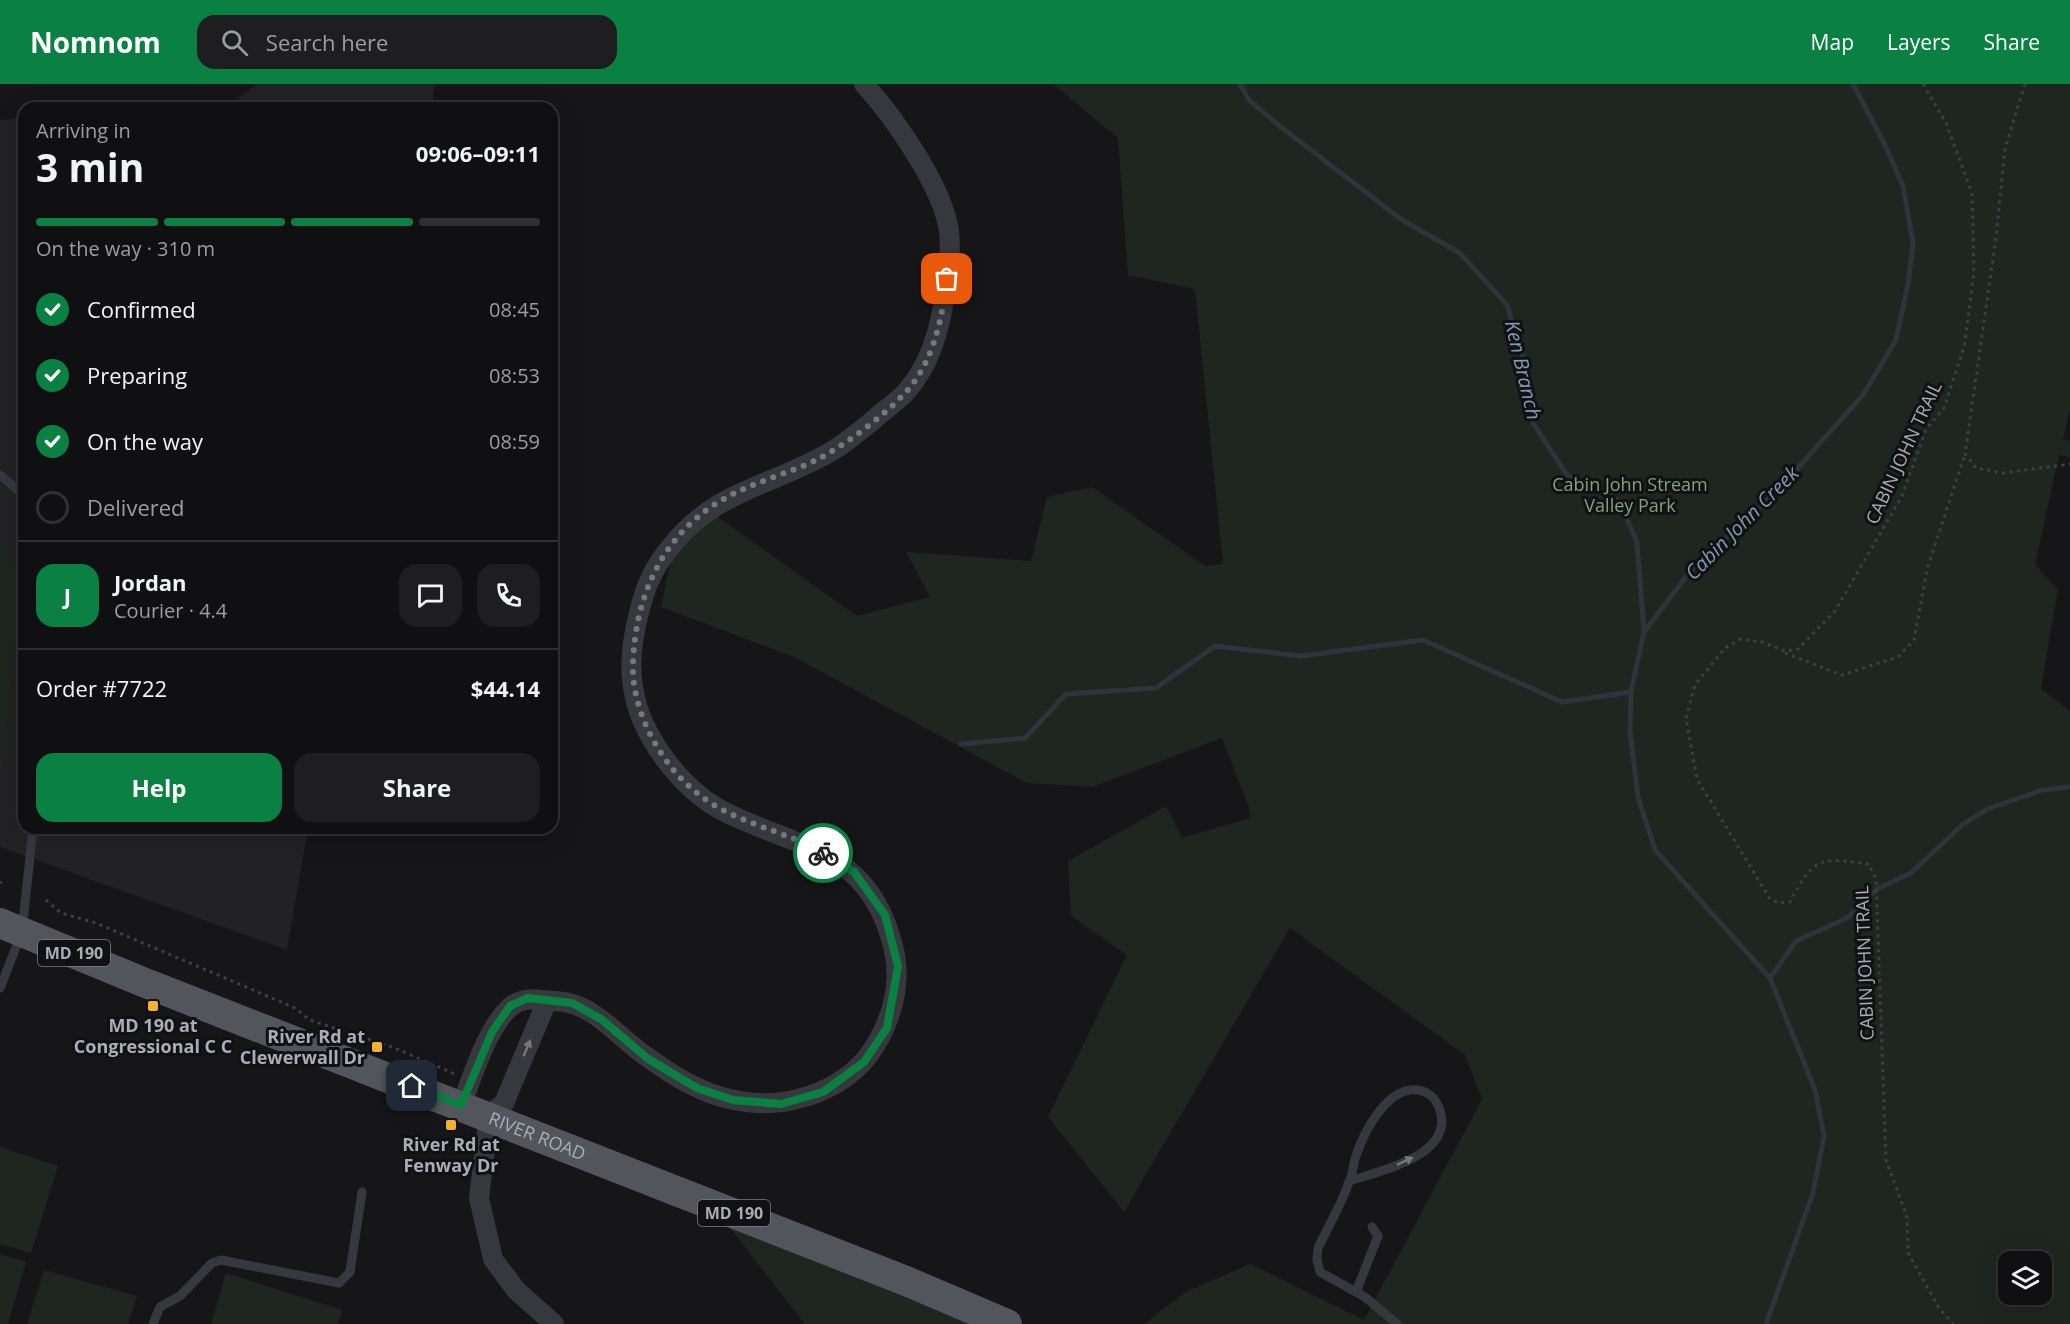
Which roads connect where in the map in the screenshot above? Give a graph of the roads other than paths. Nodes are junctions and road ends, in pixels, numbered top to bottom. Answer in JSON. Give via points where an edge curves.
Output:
{"nodes":[{"id":1,"x":864,"y":84,"type":"edge"},
{"id":2,"x":0,"y":475,"type":"edge"},
{"id":3,"x":18,"y":490,"type":"edge"},
{"id":4,"x":32,"y":834,"type":"edge"},
{"id":5,"x":11,"y":927,"type":"edge"},
{"id":6,"x":0,"y":988,"type":"edge"},
{"id":7,"x":547,"y":1001,"type":"junction"},
{"id":8,"x":466,"y":1093,"type":"junction"},
{"id":9,"x":489,"y":1115,"type":"junction"},
{"id":10,"x":1350,"y":1181,"type":"junction"},
{"id":11,"x":362,"y":1192,"type":"dead end"},
{"id":12,"x":1372,"y":1227,"type":"dead end"},
{"id":13,"x":1356,"y":1292,"type":"junction"},
{"id":14,"x":153,"y":1324,"type":"edge"},
{"id":15,"x":554,"y":1324,"type":"edge"},
{"id":16,"x":1007,"y":1324,"type":"edge"},
{"id":17,"x":1396,"y":1324,"type":"edge"}],
"edges":[{"from":1,"to":7,"type":"street","via":[[932,181],[948,228],[949,263],[943,312],[930,354],[907,391],[844,443],[820,458],[718,502],[686,526],[655,566],[643,595],[633,639],[632,684],[641,718],[667,761],[699,795],[725,812],[817,850],[854,872],[885,915],[898,966],[887,1028],[864,1062],[823,1092],[781,1104],[733,1100],[697,1088],[647,1058],[601,1019],[572,1003]]},
{"from":2,"to":3,"type":"lane"},
{"from":4,"to":5,"type":"lane"},
{"from":5,"to":6,"type":"lane"},
{"from":5,"to":8,"type":"main road","name":"RIVER ROAD","number":"MD 190","via":[[143,982]]},
{"from":7,"to":8,"type":"street","via":[[528,998],[510,1006],[492,1032]]},
{"from":9,"to":7,"type":"street","one_way":true,"via":[[504,1103]]},
{"from":8,"to":9,"type":"main road","name":"RIVER ROAD","number":"MD 190"},
{"from":9,"to":15,"type":"street","via":[[479,1198],[493,1259],[516,1290]]},
{"from":9,"to":16,"type":"main road","name":"RIVER ROAD","number":"MD 190"},
{"from":10,"to":10,"type":"lane","one_way":true,"via":[[1396,1165],[1436,1142],[1441,1116],[1430,1094],[1417,1090],[1401,1092],[1382,1109],[1356,1155]]},
{"from":10,"to":13,"type":"lane","via":[[1318,1248],[1317,1260],[1320,1272]]},
{"from":11,"to":14,"type":"lane","via":[[350,1272],[339,1283],[221,1260],[212,1263],[180,1296],[160,1307]]},
{"from":12,"to":13,"type":"lane","via":[[1378,1236]]},
{"from":13,"to":17,"type":"lane"}]}
